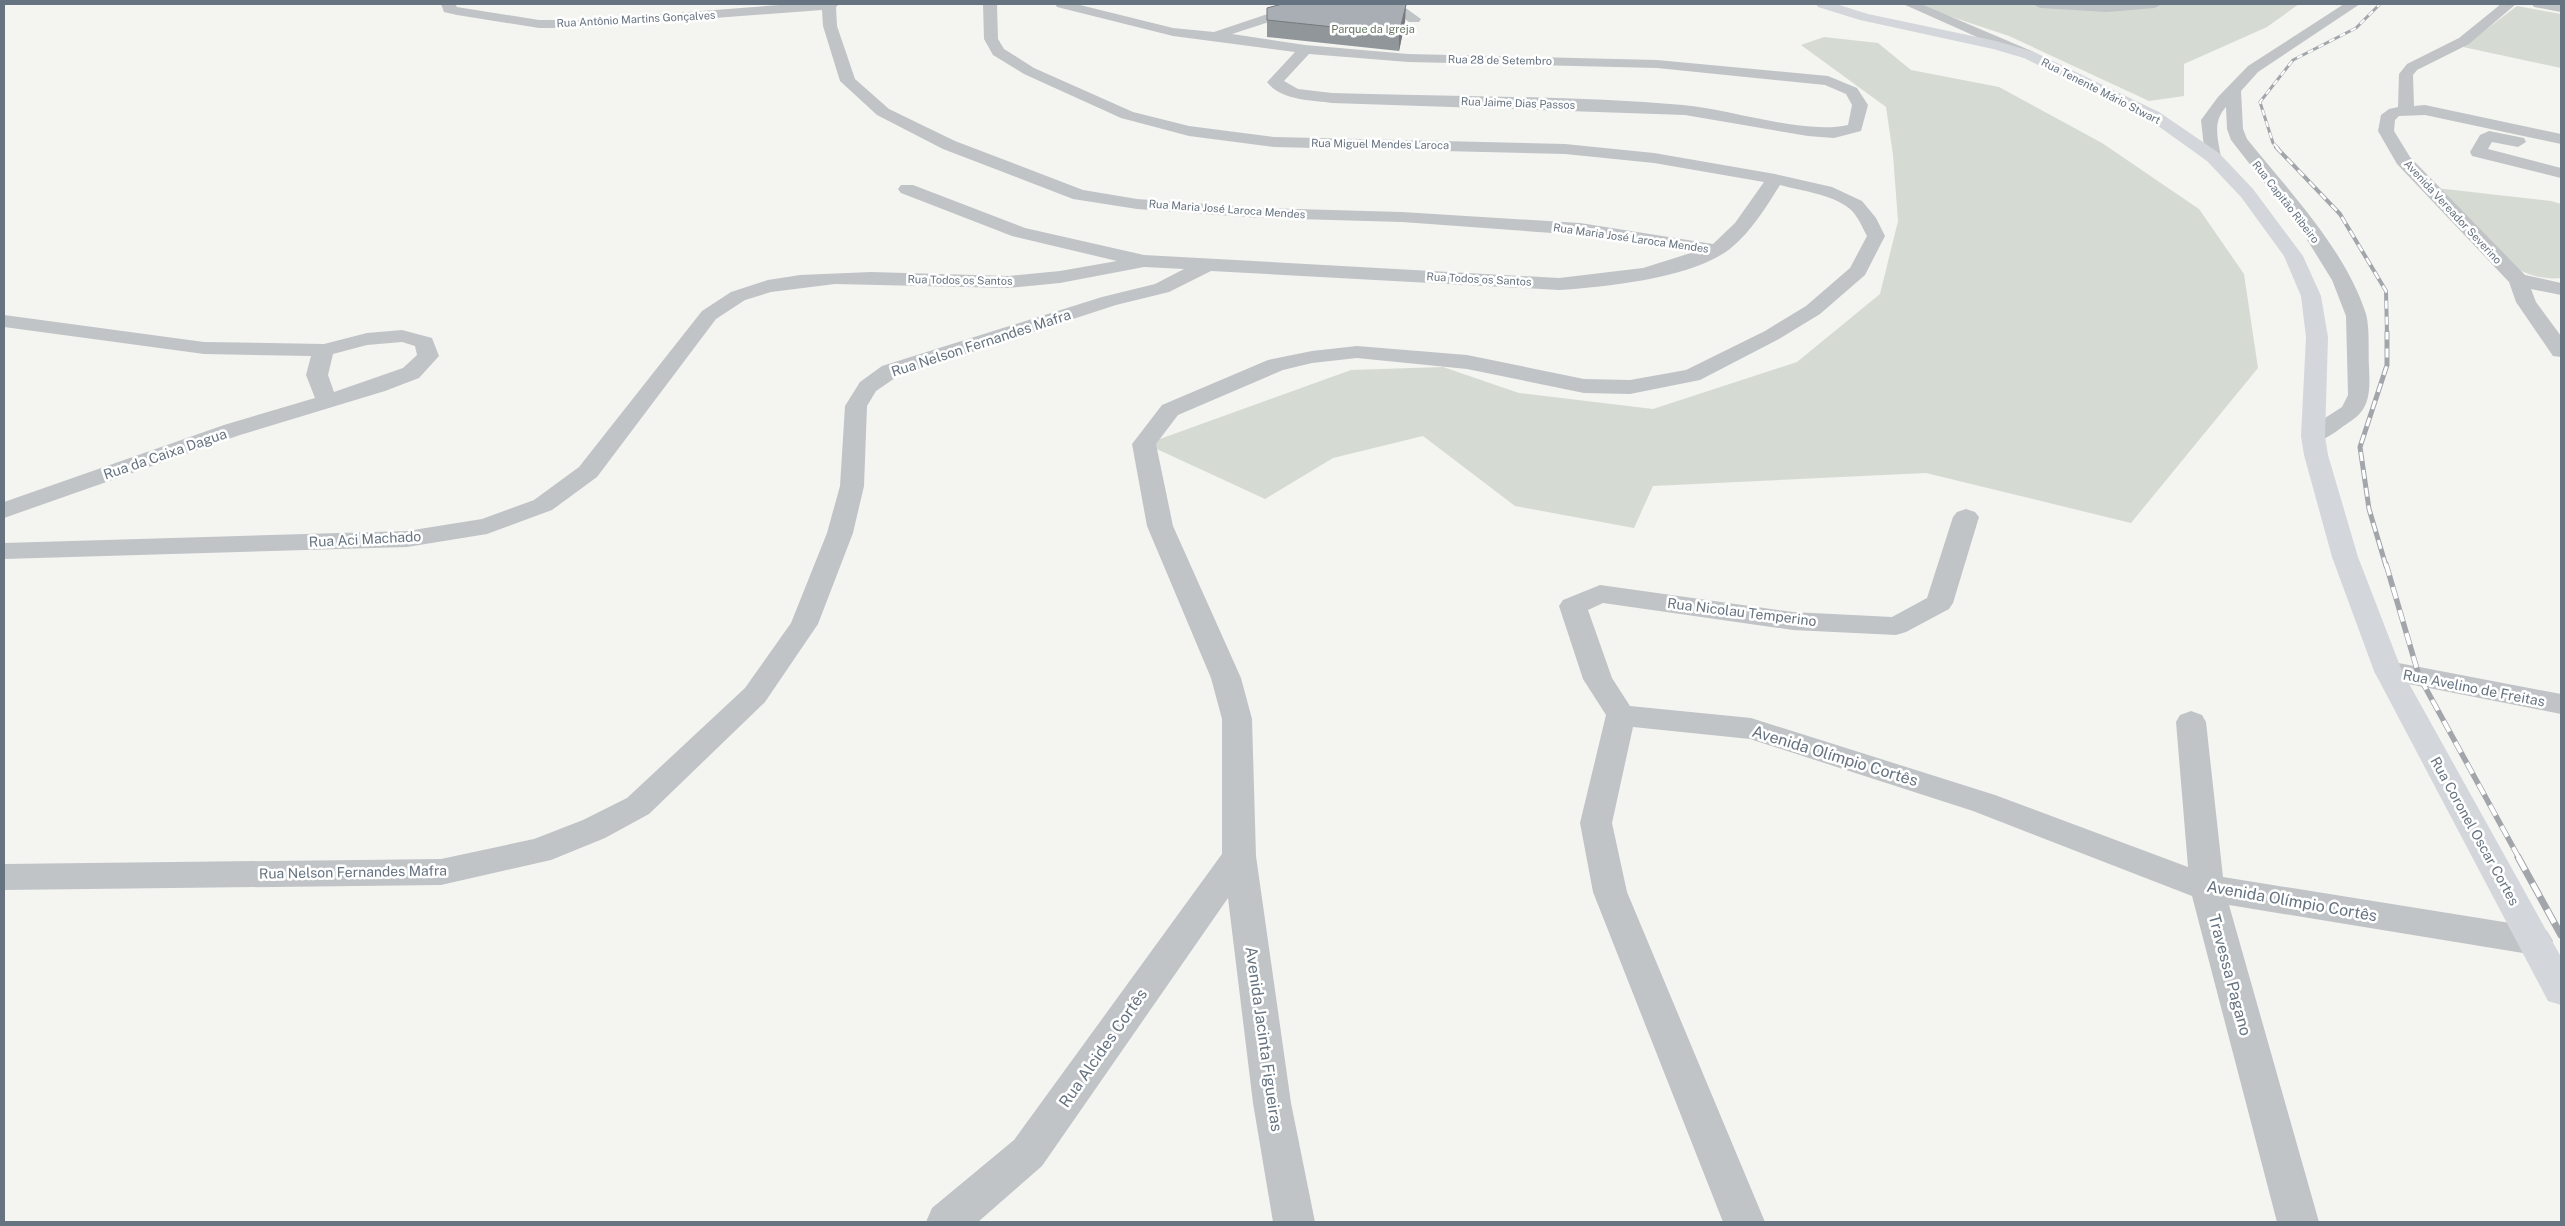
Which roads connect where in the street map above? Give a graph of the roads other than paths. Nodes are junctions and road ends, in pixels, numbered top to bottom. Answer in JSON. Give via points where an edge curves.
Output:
{"nodes":[{"id":1,"x":448,"y":4,"type":"edge"},
{"id":2,"x":830,"y":4,"type":"edge"},
{"id":3,"x":990,"y":4,"type":"edge"},
{"id":4,"x":1062,"y":4,"type":"edge"},
{"id":5,"x":1310,"y":4,"type":"edge"},
{"id":6,"x":1391,"y":4,"type":"edge"},
{"id":7,"x":1822,"y":4,"type":"edge"},
{"id":8,"x":1910,"y":4,"type":"edge"},
{"id":9,"x":2040,"y":4,"type":"edge"},
{"id":10,"x":2155,"y":4,"type":"edge"},
{"id":11,"x":2353,"y":4,"type":"edge"},
{"id":12,"x":2509,"y":4,"type":"edge"},
{"id":13,"x":2539,"y":4,"type":"edge"},
{"id":14,"x":2561,"y":8,"type":"edge"},
{"id":15,"x":556,"y":10,"type":"dead end"},
{"id":16,"x":1414,"y":19,"type":"dead end"},
{"id":17,"x":511,"y":21,"type":"junction"},
{"id":18,"x":1216,"y":36,"type":"junction"},
{"id":19,"x":1305,"y":49,"type":"junction"},
{"id":20,"x":2028,"y":55,"type":"junction"},
{"id":21,"x":2233,"y":90,"type":"junction"},
{"id":22,"x":2406,"y":110,"type":"junction"},
{"id":23,"x":1808,"y":131,"type":"joint"},
{"id":24,"x":2561,"y":139,"type":"edge"},
{"id":25,"x":2561,"y":152,"type":"edge"},
{"id":26,"x":2213,"y":158,"type":"junction"},
{"id":27,"x":2561,"y":173,"type":"edge"},
{"id":28,"x":1775,"y":179,"type":"junction"},
{"id":29,"x":907,"y":189,"type":"dead end"},
{"id":30,"x":1826,"y":191,"type":"joint"},
{"id":31,"x":1716,"y":250,"type":"junction"},
{"id":32,"x":1144,"y":261,"type":"junction"},
{"id":33,"x":1211,"y":263,"type":"junction"},
{"id":34,"x":2518,"y":280,"type":"junction"},
{"id":35,"x":775,"y":284,"type":"joint"},
{"id":36,"x":2561,"y":289,"type":"edge"},
{"id":37,"x":4,"y":321,"type":"edge"},
{"id":38,"x":324,"y":350,"type":"junction"},
{"id":39,"x":2561,"y":351,"type":"edge"},
{"id":40,"x":327,"y":400,"type":"junction"},
{"id":41,"x":2312,"y":436,"type":"junction"},
{"id":42,"x":4,"y":510,"type":"edge"},
{"id":43,"x":1966,"y":517,"type":"dead end"},
{"id":44,"x":4,"y":551,"type":"edge"},
{"id":45,"x":2388,"y":671,"type":"junction"},
{"id":46,"x":2561,"y":704,"type":"edge"},
{"id":47,"x":1621,"y":715,"type":"junction"},
{"id":48,"x":2191,"y":722,"type":"dead end"},
{"id":49,"x":1239,"y":856,"type":"junction"},
{"id":50,"x":4,"y":877,"type":"edge"},
{"id":51,"x":2207,"y":888,"type":"junction"},
{"id":52,"x":2535,"y":941,"type":"junction"},
{"id":53,"x":2561,"y":990,"type":"edge"},
{"id":54,"x":947,"y":1222,"type":"edge"},
{"id":55,"x":1294,"y":1222,"type":"edge"},
{"id":56,"x":1744,"y":1222,"type":"edge"},
{"id":57,"x":2298,"y":1222,"type":"edge"}],
"edges":[{"from":1,"to":17,"type":"street","name":"Rua Antônio Martins Gonçalves","via":[[449,9]]},
{"from":2,"to":17,"type":"street","name":"Rua Antônio Martins Gonçalves","via":[[584,24]]},
{"from":2,"to":31,"type":"street","name":"Rua Maria José Laroca Mendes","via":[[830,26],[848,81],[883,112],[949,145],[1079,194],[1137,204],[1261,213],[1402,217],[1580,229]]},
{"from":3,"to":28,"type":"street","name":"Rua Miguel Mendes Laroca","via":[[991,39],[998,52],[1029,71],[1128,115],[1189,131],[1274,142],[1565,149],[1654,158]]},
{"from":4,"to":18,"type":"street","name":"Rua 28 de Setembro","via":[[1173,32]]},
{"from":5,"to":18,"type":"street"},
{"from":6,"to":16,"type":"street"},
{"from":7,"to":20,"type":"main road","name":"Rua Tenente Mário Stwart","via":[[1864,17],[1996,45]]},
{"from":8,"to":20,"type":"street"},
{"from":9,"to":10,"type":"street","via":[[2107,8]]},
{"from":11,"to":21,"type":"street","via":[[2253,69]]},
{"from":12,"to":22,"type":"street","via":[[2464,41],[2412,66],[2406,74]]},
{"from":13,"to":14,"type":"street"},
{"from":15,"to":17,"type":"street"},
{"from":18,"to":19,"type":"street","name":"Rua 28 de Setembro"},
{"from":19,"to":23,"type":"street","name":"Rua Jaime Dias Passos","via":[[1275,80],[1278,86],[1294,93],[1332,98],[1685,110]]},
{"from":19,"to":23,"type":"street","name":"Rua 28 de Setembro","via":[[1408,58],[1666,65],[1828,81],[1852,91],[1860,105],[1855,128],[1834,133]]},
{"from":20,"to":26,"type":"main road","name":"Rua Tenente Mário Stwart","via":[[2153,115]]},
{"from":21,"to":26,"type":"street","via":[[2207,121]]},
{"from":21,"to":41,"type":"street","name":"Rua Capitão Ribeiro","via":[[2235,129],[2239,140],[2309,228],[2342,280],[2356,316],[2359,395],[2350,410]]},
{"from":22,"to":24,"type":"street","via":[[2443,112]]},
{"from":22,"to":34,"type":"street","name":"Avenida Vereador Severino","via":[[2387,118],[2386,131],[2403,160]]},
{"from":25,"to":27,"type":"street","via":[[2489,136],[2478,152]]},
{"from":26,"to":41,"type":"main road","name":"Rua Tenente Mário Stwart","via":[[2247,193],[2293,256],[2310,296],[2317,337]]},
{"from":28,"to":30,"type":"street","name":"Rua Miguel Mendes Laroca"},
{"from":28,"to":31,"type":"street","name":"Rua Todos os Santos","via":[[1751,217]]},
{"from":29,"to":32,"type":"street","name":"Rua Todos os Santos","via":[[1019,232]]},
{"from":30,"to":49,"type":"street","name":"Avenida Jacinta Figueiras","via":[[1856,205],[1868,218],[1876,236],[1858,271],[1812,310],[1692,375],[1630,387],[1584,386],[1467,362],[1358,352],[1276,365],[1170,410],[1144,444],[1144,450],[1160,526],[1226,678],[1237,719]]},
{"from":31,"to":33,"type":"street","name":"Rua Todos os Santos","via":[[1642,276],[1559,284]]},
{"from":32,"to":33,"type":"street","name":"Rua Todos os Santos"},
{"from":32,"to":35,"type":"street","name":"Rua Todos os Santos","via":[[1056,279],[1008,282],[823,278]]},
{"from":33,"to":50,"type":"street","name":"Rua Nelson Fernandes Mafra","via":[[1162,288],[1109,301],[890,371],[868,387],[856,406],[852,486],[840,533],[804,624],[755,695],[638,806],[603,825],[539,851],[441,872]]},
{"from":34,"to":36,"type":"street"},
{"from":34,"to":39,"type":"street","name":"Avenida Vereador Severino","via":[[2526,302]]},
{"from":35,"to":44,"type":"street","name":"Rua Aci Machado","via":[[736,296],[709,314],[588,472],[543,505],[487,526],[407,540]]},
{"from":37,"to":38,"type":"street","name":"Rua da Caixa Dagua","via":[[204,348]]},
{"from":38,"to":40,"type":"street","via":[[316,368],[317,382]]},
{"from":38,"to":40,"type":"street","name":"Rua da Caixa Dagua","via":[[367,339],[402,336],[425,342],[428,356],[411,373]]},
{"from":40,"to":42,"type":"street","name":"Rua da Caixa Dagua"},
{"from":41,"to":45,"type":"main road","name":"Rua Coronel Oscar Cortes","via":[[2344,557]]},
{"from":43,"to":47,"type":"street","name":"Rua Nicolau Temperino","via":[[1939,603],[1896,626],[1793,621],[1600,594],[1573,606],[1598,679]]},
{"from":45,"to":46,"type":"street","name":"Rua Avelino de Freitas"},
{"from":45,"to":52,"type":"main road","name":"Rua Coronel Oscar Cortes"},
{"from":47,"to":51,"type":"street","name":"Avenida Olímpio Cortês","via":[[1751,729],[1984,803]]},
{"from":47,"to":56,"type":"street","via":[[1596,823],[1610,892]]},
{"from":48,"to":51,"type":"street","name":"Travessa Pagano"},
{"from":49,"to":54,"type":"street","name":"Rua Alcides Cortês","via":[[1028,1153]]},
{"from":49,"to":55,"type":"street","name":"Avenida Jacinta Figueiras","via":[[1272,1103]]},
{"from":51,"to":52,"type":"street","name":"Avenida Olímpio Cortês"},
{"from":51,"to":57,"type":"street","name":"Travessa Pagano"},
{"from":52,"to":53,"type":"main road","name":"Rua Coronel Oscar Cortes"}]}
